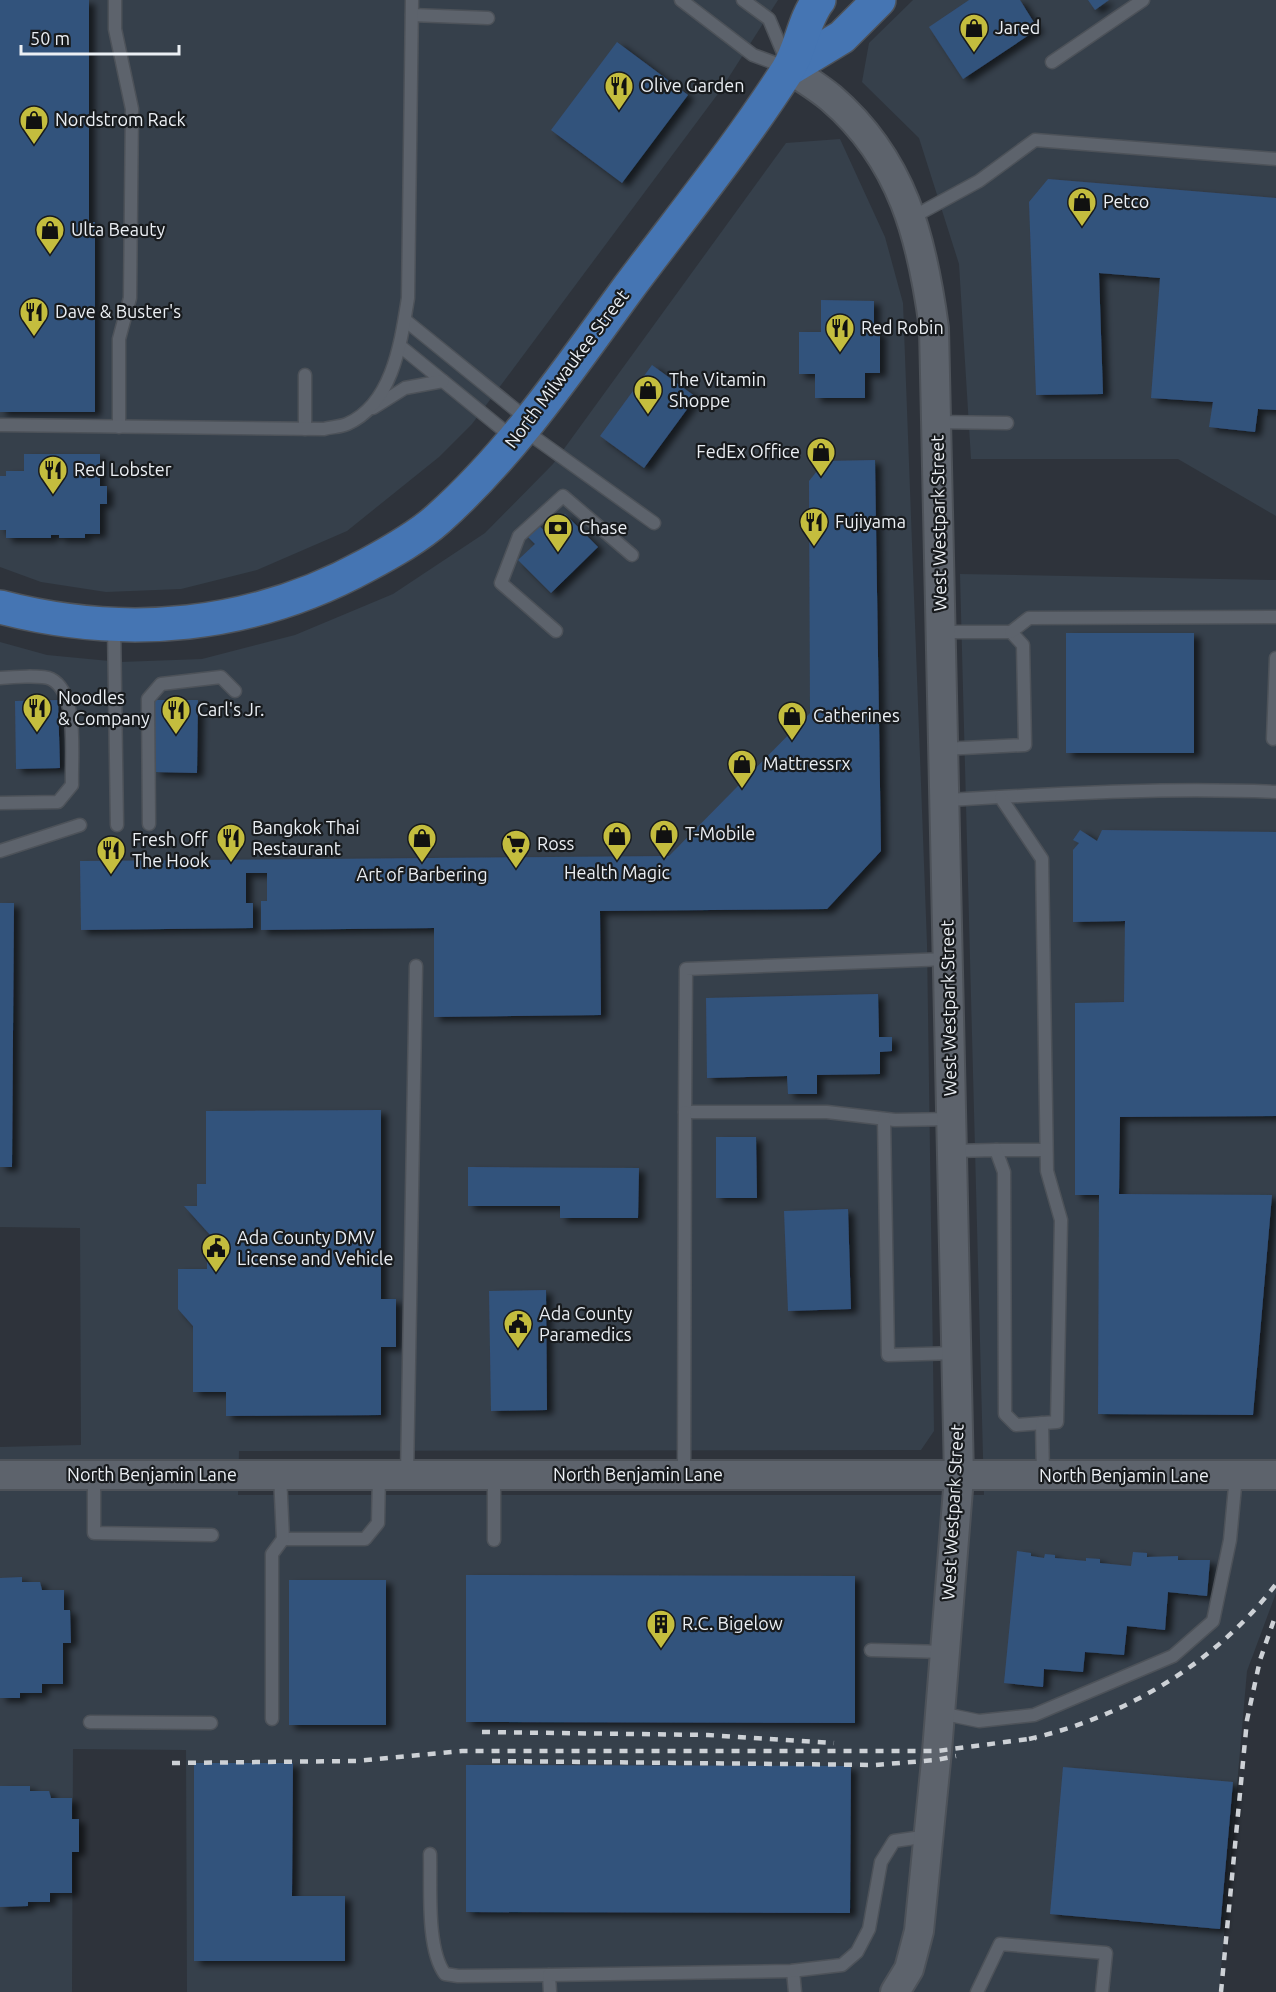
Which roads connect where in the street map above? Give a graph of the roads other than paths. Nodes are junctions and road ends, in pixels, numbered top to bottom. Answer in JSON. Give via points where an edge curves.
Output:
{"nodes":[{"id":1,"x":115,"y":0,"type":"edge"},
{"id":2,"x":412,"y":0,"type":"edge"},
{"id":3,"x":681,"y":0,"type":"edge"},
{"id":4,"x":743,"y":0,"type":"edge"},
{"id":5,"x":819,"y":0,"type":"edge"},
{"id":6,"x":879,"y":0,"type":"edge"},
{"id":7,"x":1143,"y":0,"type":"edge"},
{"id":8,"x":412,"y":15,"type":"junction"},
{"id":9,"x":488,"y":18,"type":"dead end"},
{"id":10,"x":1052,"y":62,"type":"dead end"},
{"id":11,"x":789,"y":69,"type":"junction"},
{"id":12,"x":1276,"y":159,"type":"edge"},
{"id":13,"x":911,"y":218,"type":"junction"},
{"id":14,"x":405,"y":320,"type":"junction"},
{"id":15,"x":400,"y":346,"type":"junction"},
{"id":16,"x":305,"y":375,"type":"dead end"},
{"id":17,"x":443,"y":381,"type":"junction"},
{"id":18,"x":367,"y":411,"type":"junction"},
{"id":19,"x":936,"y":422,"type":"junction"},
{"id":20,"x":1007,"y":423,"type":"dead end"},
{"id":21,"x":0,"y":425,"type":"edge"},
{"id":22,"x":119,"y":427,"type":"junction"},
{"id":23,"x":305,"y":429,"type":"junction"},
{"id":24,"x":523,"y":431,"type":"junction"},
{"id":25,"x":654,"y":523,"type":"dead end"},
{"id":26,"x":632,"y":555,"type":"dead end"},
{"id":27,"x":0,"y":607,"type":"edge"},
{"id":28,"x":1276,"y":617,"type":"edge"},
{"id":29,"x":114,"y":625,"type":"junction"},
{"id":30,"x":556,"y":632,"type":"dead end"},
{"id":31,"x":941,"y":632,"type":"junction"},
{"id":32,"x":1011,"y":632,"type":"junction"},
{"id":33,"x":1276,"y":658,"type":"edge"},
{"id":34,"x":0,"y":678,"type":"edge"},
{"id":35,"x":235,"y":691,"type":"dead end"},
{"id":36,"x":1273,"y":739,"type":"dead end"},
{"id":37,"x":943,"y":748,"type":"junction"},
{"id":38,"x":1276,"y":792,"type":"edge"},
{"id":39,"x":1001,"y":798,"type":"junction"},
{"id":40,"x":945,"y":800,"type":"junction"},
{"id":41,"x":0,"y":803,"type":"edge"},
{"id":42,"x":149,"y":824,"type":"dead end"},
{"id":43,"x":80,"y":825,"type":"dead end"},
{"id":44,"x":117,"y":825,"type":"dead end"},
{"id":45,"x":0,"y":850,"type":"edge"},
{"id":46,"x":948,"y":959,"type":"junction"},
{"id":47,"x":416,"y":966,"type":"dead end"},
{"id":48,"x":685,"y":1112,"type":"junction"},
{"id":49,"x":884,"y":1119,"type":"junction"},
{"id":50,"x":952,"y":1119,"type":"junction"},
{"id":51,"x":996,"y":1150,"type":"junction"},
{"id":52,"x":1046,"y":1150,"type":"junction"},
{"id":53,"x":952,"y":1151,"type":"junction"},
{"id":54,"x":957,"y":1353,"type":"junction"},
{"id":55,"x":1042,"y":1423,"type":"junction"},
{"id":56,"x":0,"y":1475,"type":"edge"},
{"id":57,"x":94,"y":1475,"type":"junction"},
{"id":58,"x":280,"y":1475,"type":"junction"},
{"id":59,"x":379,"y":1475,"type":"junction"},
{"id":60,"x":407,"y":1475,"type":"junction"},
{"id":61,"x":494,"y":1475,"type":"junction"},
{"id":62,"x":1276,"y":1475,"type":"edge"},
{"id":63,"x":684,"y":1476,"type":"junction"},
{"id":64,"x":1043,"y":1476,"type":"junction"},
{"id":65,"x":1236,"y":1476,"type":"junction"},
{"id":66,"x":959,"y":1477,"type":"junction"},
{"id":67,"x":212,"y":1534,"type":"dead end"},
{"id":68,"x":283,"y":1539,"type":"junction"},
{"id":69,"x":494,"y":1540,"type":"dead end"},
{"id":70,"x":871,"y":1650,"type":"dead end"},
{"id":71,"x":945,"y":1652,"type":"junction"},
{"id":72,"x":940,"y":1713,"type":"junction"},
{"id":73,"x":272,"y":1719,"type":"dead end"},
{"id":74,"x":90,"y":1722,"type":"dead end"},
{"id":75,"x":210,"y":1723,"type":"dead end"},
{"id":76,"x":929,"y":1836,"type":"junction"},
{"id":77,"x":430,"y":1854,"type":"dead end"},
{"id":78,"x":793,"y":1971,"type":"junction"},
{"id":79,"x":549,"y":1975,"type":"junction"},
{"id":80,"x":550,"y":1992,"type":"edge"},
{"id":81,"x":795,"y":1992,"type":"edge"},
{"id":82,"x":896,"y":1992,"type":"edge"},
{"id":83,"x":977,"y":1992,"type":"edge"},
{"id":84,"x":1102,"y":1992,"type":"edge"}],
"edges":[{"from":1,"to":22,"type":"lane","via":[[115,29],[132,109],[130,298],[118,339]]},
{"from":2,"to":8,"type":"lane"},
{"from":3,"to":11,"type":"lane","via":[[753,55]]},
{"from":4,"to":11,"type":"lane","via":[[769,19]]},
{"from":5,"to":11,"type":"main road","name":"North Milwaukee Street"},
{"from":6,"to":11,"type":"main road","name":"North Milwaukee Street","via":[[842,37]]},
{"from":7,"to":10,"type":"lane"},
{"from":8,"to":9,"type":"lane"},
{"from":8,"to":14,"type":"lane"},
{"from":11,"to":13,"type":"street","name":"West Westpark Street","via":[[831,98],[861,130],[892,171]]},
{"from":11,"to":24,"type":"main road","name":"North Milwaukee Street"},
{"from":12,"to":13,"type":"lane","via":[[1035,140],[979,181]]},
{"from":13,"to":19,"type":"street","name":"West Westpark Street","via":[[927,278],[934,328]]},
{"from":14,"to":15,"type":"lane"},
{"from":14,"to":24,"type":"lane"},
{"from":15,"to":17,"type":"lane"},
{"from":15,"to":18,"type":"lane","via":[[381,393]]},
{"from":16,"to":23,"type":"lane"},
{"from":17,"to":18,"type":"lane","via":[[405,388]]},
{"from":17,"to":24,"type":"lane"},
{"from":18,"to":23,"type":"lane","via":[[346,424]]},
{"from":19,"to":20,"type":"lane"},
{"from":19,"to":31,"type":"street","name":"West Westpark Street"},
{"from":21,"to":22,"type":"lane"},
{"from":22,"to":23,"type":"lane"},
{"from":24,"to":25,"type":"lane"},
{"from":24,"to":29,"type":"main road","name":"North Milwaukee Street","via":[[435,522],[342,578],[245,613],[195,622]]},
{"from":26,"to":30,"type":"lane","via":[[563,496],[519,536],[501,583]]},
{"from":27,"to":29,"type":"main road","name":"North Milwaukee Street","via":[[90,625]]},
{"from":28,"to":32,"type":"lane","via":[[1029,618]]},
{"from":29,"to":44,"type":"lane"},
{"from":31,"to":32,"type":"lane"},
{"from":31,"to":37,"type":"street","name":"West Westpark Street"},
{"from":32,"to":37,"type":"lane","via":[[1023,645],[1025,745]]},
{"from":33,"to":36,"type":"lane"},
{"from":34,"to":41,"type":"lane","via":[[50,678],[65,689],[70,707],[72,785],[58,802]]},
{"from":35,"to":42,"type":"lane","via":[[221,677],[161,684],[148,699]]},
{"from":37,"to":40,"type":"street","name":"West Westpark Street"},
{"from":38,"to":39,"type":"lane"},
{"from":39,"to":40,"type":"lane"},
{"from":39,"to":52,"type":"lane","via":[[1042,859]]},
{"from":40,"to":46,"type":"street","name":"West Westpark Street"},
{"from":43,"to":45,"type":"lane"},
{"from":46,"to":48,"type":"lane","via":[[686,969]]},
{"from":46,"to":50,"type":"street","name":"West Westpark Street"},
{"from":47,"to":60,"type":"lane"},
{"from":48,"to":49,"type":"lane","via":[[827,1112]]},
{"from":48,"to":63,"type":"lane"},
{"from":49,"to":50,"type":"lane"},
{"from":49,"to":54,"type":"lane","via":[[888,1355]]},
{"from":50,"to":53,"type":"street","name":"West Westpark Street"},
{"from":51,"to":52,"type":"lane"},
{"from":51,"to":53,"type":"lane"},
{"from":51,"to":55,"type":"lane","via":[[1004,1172],[1005,1414],[1016,1425]]},
{"from":52,"to":55,"type":"lane","via":[[1047,1171],[1061,1220],[1058,1422]]},
{"from":53,"to":54,"type":"street","name":"West Westpark Street"},
{"from":54,"to":66,"type":"street","name":"West Westpark Street"},
{"from":55,"to":64,"type":"lane"},
{"from":56,"to":57,"type":"street","name":"North Benjamin Lane"},
{"from":57,"to":58,"type":"street","name":"North Benjamin Lane"},
{"from":57,"to":67,"type":"lane","via":[[94,1533]]},
{"from":58,"to":59,"type":"street","name":"North Benjamin Lane"},
{"from":58,"to":68,"type":"lane"},
{"from":59,"to":60,"type":"street","name":"North Benjamin Lane"},
{"from":59,"to":68,"type":"lane","via":[[378,1523],[365,1539]]},
{"from":60,"to":61,"type":"street","name":"North Benjamin Lane"},
{"from":61,"to":63,"type":"street","name":"North Benjamin Lane"},
{"from":61,"to":69,"type":"lane"},
{"from":62,"to":65,"type":"street","name":"North Benjamin Lane"},
{"from":63,"to":66,"type":"street","name":"North Benjamin Lane"},
{"from":64,"to":65,"type":"street","name":"North Benjamin Lane"},
{"from":64,"to":66,"type":"street","name":"North Benjamin Lane"},
{"from":65,"to":72,"type":"lane","via":[[1230,1540],[1213,1621],[1173,1656],[1034,1715],[979,1721]]},
{"from":66,"to":71,"type":"street","name":"West Westpark Street"},
{"from":68,"to":73,"type":"lane","via":[[272,1554]]},
{"from":70,"to":71,"type":"lane"},
{"from":71,"to":72,"type":"street","name":"West Westpark Street"},
{"from":72,"to":76,"type":"street","name":"West Westpark Street"},
{"from":74,"to":75,"type":"lane"},
{"from":76,"to":78,"type":"lane","via":[[894,1841],[885,1852],[869,1929],[857,1952],[842,1965]]},
{"from":76,"to":82,"type":"street","name":"West Westpark Street","via":[[919,1931],[909,1969]]},
{"from":77,"to":79,"type":"lane","via":[[437,1964],[445,1974]]},
{"from":78,"to":79,"type":"lane"},
{"from":78,"to":81,"type":"lane"},
{"from":79,"to":80,"type":"lane"},
{"from":83,"to":84,"type":"lane","via":[[1000,1944],[1106,1953]]}]}
